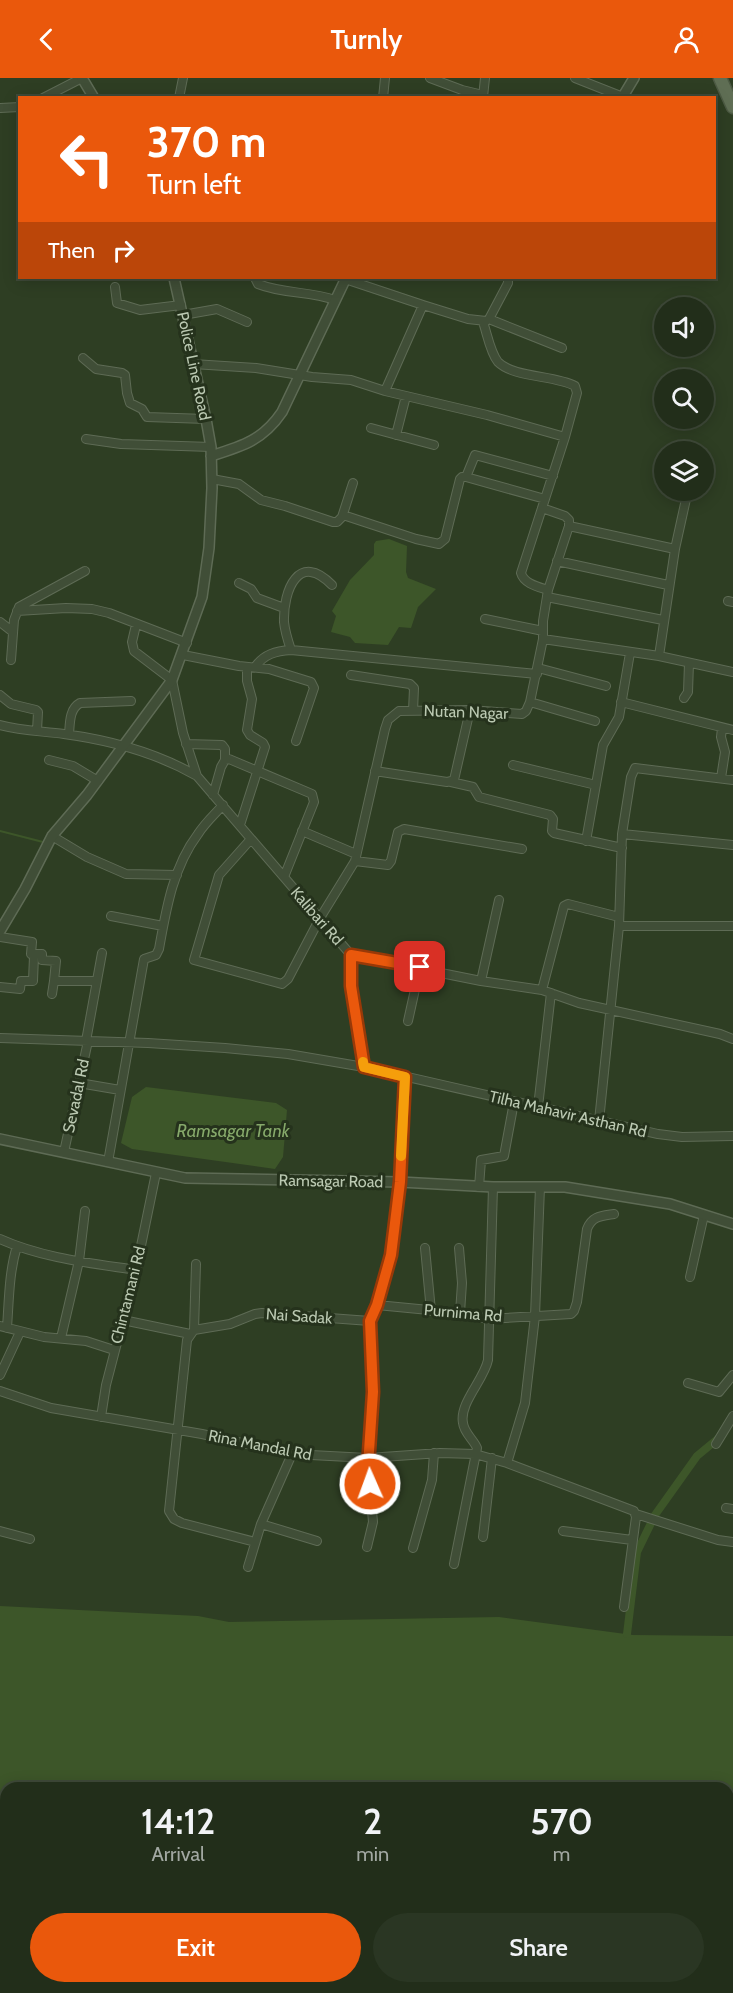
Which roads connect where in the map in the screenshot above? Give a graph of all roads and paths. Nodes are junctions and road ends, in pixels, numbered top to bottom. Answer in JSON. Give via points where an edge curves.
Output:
{"nodes":[{"id":1,"x":183,"y":78,"type":"edge"},
{"id":2,"x":385,"y":78,"type":"edge"},
{"id":3,"x":430,"y":78,"type":"edge"},
{"id":4,"x":485,"y":78,"type":"edge"},
{"id":5,"x":575,"y":78,"type":"edge"},
{"id":6,"x":634,"y":78,"type":"edge"},
{"id":7,"x":720,"y":78,"type":"edge"},
{"id":8,"x":83,"y":79,"type":"edge"},
{"id":9,"x":47,"y":96,"type":"edge"},
{"id":10,"x":93,"y":96,"type":"edge"},
{"id":11,"x":179,"y":96,"type":"edge"},
{"id":12,"x":383,"y":96,"type":"edge"},
{"id":13,"x":483,"y":96,"type":"edge"},
{"id":14,"x":620,"y":96,"type":"edge"},
{"id":15,"x":623,"y":96,"type":"edge"},
{"id":16,"x":18,"y":107,"type":"edge"},
{"id":17,"x":733,"y":107,"type":"edge"},
{"id":18,"x":0,"y":108,"type":"edge"},
{"id":19,"x":256,"y":279,"type":"edge"},
{"id":20,"x":345,"y":279,"type":"edge"},
{"id":21,"x":348,"y":279,"type":"edge"},
{"id":22,"x":508,"y":279,"type":"edge"},
{"id":23,"x":177,"y":280,"type":"edge"},
{"id":24,"x":115,"y":287,"type":"dead end"},
{"id":25,"x":335,"y":300,"type":"junction"},
{"id":26,"x":423,"y":305,"type":"junction"},
{"id":27,"x":182,"y":310,"type":"junction"},
{"id":28,"x":486,"y":320,"type":"junction"},
{"id":29,"x":247,"y":322,"type":"dead end"},
{"id":30,"x":562,"y":348,"type":"dead end"},
{"id":31,"x":83,"y":358,"type":"dead end"},
{"id":32,"x":193,"y":364,"type":"junction"},
{"id":33,"x":299,"y":375,"type":"junction"},
{"id":34,"x":385,"y":392,"type":"junction"},
{"id":35,"x":406,"y":396,"type":"junction"},
{"id":36,"x":206,"y":418,"type":"junction"},
{"id":37,"x":371,"y":428,"type":"dead end"},
{"id":38,"x":396,"y":435,"type":"junction"},
{"id":39,"x":565,"y":437,"type":"junction"},
{"id":40,"x":86,"y":439,"type":"dead end"},
{"id":41,"x":434,"y":445,"type":"dead end"},
{"id":42,"x":211,"y":451,"type":"junction"},
{"id":43,"x":553,"y":476,"type":"junction"},
{"id":44,"x":466,"y":477,"type":"junction"},
{"id":45,"x":212,"y":479,"type":"junction"},
{"id":46,"x":353,"y":483,"type":"dead end"},
{"id":47,"x":545,"y":499,"type":"junction"},
{"id":48,"x":686,"y":501,"type":"edge"},
{"id":49,"x":542,"y":508,"type":"junction"},
{"id":50,"x":343,"y":515,"type":"junction"},
{"id":51,"x":569,"y":526,"type":"junction"},
{"id":52,"x":675,"y":549,"type":"junction"},
{"id":53,"x":557,"y":561,"type":"junction"},
{"id":54,"x":85,"y":571,"type":"dead end"},
{"id":55,"x":239,"y":583,"type":"dead end"},
{"id":56,"x":333,"y":585,"type":"dead end"},
{"id":57,"x":668,"y":585,"type":"junction"},
{"id":58,"x":547,"y":594,"type":"junction"},
{"id":59,"x":285,"y":608,"type":"junction"},
{"id":60,"x":17,"y":611,"type":"junction"},
{"id":61,"x":485,"y":619,"type":"dead end"},
{"id":62,"x":663,"y":620,"type":"junction"},
{"id":63,"x":0,"y":622,"type":"edge"},
{"id":64,"x":136,"y":625,"type":"junction"},
{"id":65,"x":13,"y":632,"type":"junction"},
{"id":66,"x":543,"y":635,"type":"junction"},
{"id":67,"x":187,"y":643,"type":"junction"},
{"id":68,"x":291,"y":650,"type":"junction"},
{"id":69,"x":630,"y":653,"type":"junction"},
{"id":70,"x":183,"y":655,"type":"junction"},
{"id":71,"x":658,"y":656,"type":"junction"},
{"id":72,"x":11,"y":660,"type":"dead end"},
{"id":73,"x":689,"y":663,"type":"junction"},
{"id":74,"x":251,"y":667,"type":"junction"},
{"id":75,"x":537,"y":671,"type":"junction"},
{"id":76,"x":733,"y":672,"type":"edge"},
{"id":77,"x":351,"y":675,"type":"dead end"},
{"id":78,"x":172,"y":680,"type":"junction"},
{"id":79,"x":606,"y":686,"type":"dead end"},
{"id":80,"x":0,"y":695,"type":"edge"},
{"id":81,"x":684,"y":698,"type":"dead end"},
{"id":82,"x":131,"y":701,"type":"dead end"},
{"id":83,"x":530,"y":702,"type":"junction"},
{"id":84,"x":621,"y":702,"type":"junction"},
{"id":85,"x":470,"y":710,"type":"junction"},
{"id":86,"x":413,"y":711,"type":"junction"},
{"id":87,"x":595,"y":721,"type":"dead end"},
{"id":88,"x":0,"y":724,"type":"edge"},
{"id":89,"x":722,"y":728,"type":"junction"},
{"id":90,"x":733,"y":730,"type":"edge"},
{"id":91,"x":37,"y":731,"type":"junction"},
{"id":92,"x":69,"y":734,"type":"junction"},
{"id":93,"x":296,"y":741,"type":"dead end"},
{"id":94,"x":186,"y":744,"type":"junction"},
{"id":95,"x":123,"y":747,"type":"junction"},
{"id":96,"x":49,"y":760,"type":"dead end"},
{"id":97,"x":225,"y":760,"type":"junction"},
{"id":98,"x":513,"y":765,"type":"dead end"},
{"id":99,"x":258,"y":770,"type":"junction"},
{"id":100,"x":375,"y":771,"type":"junction"},
{"id":101,"x":196,"y":776,"type":"junction"},
{"id":102,"x":721,"y":778,"type":"junction"},
{"id":103,"x":733,"y":780,"type":"edge"},
{"id":104,"x":98,"y":781,"type":"junction"},
{"id":105,"x":451,"y":782,"type":"junction"},
{"id":106,"x":596,"y":785,"type":"junction"},
{"id":107,"x":213,"y":795,"type":"junction"},
{"id":108,"x":223,"y":805,"type":"junction"},
{"id":109,"x":240,"y":825,"type":"junction"},
{"id":110,"x":302,"y":831,"type":"junction"},
{"id":111,"x":622,"y":834,"type":"junction"},
{"id":112,"x":52,"y":836,"type":"junction"},
{"id":113,"x":251,"y":839,"type":"junction"},
{"id":114,"x":586,"y":841,"type":"junction"},
{"id":115,"x":733,"y":845,"type":"edge"},
{"id":116,"x":622,"y":848,"type":"junction"},
{"id":117,"x":522,"y":849,"type":"dead end"},
{"id":118,"x":356,"y":857,"type":"junction"},
{"id":119,"x":177,"y":875,"type":"junction"},
{"id":120,"x":284,"y":878,"type":"junction"},
{"id":121,"x":499,"y":900,"type":"dead end"},
{"id":122,"x":111,"y":916,"type":"dead end"},
{"id":123,"x":320,"y":918,"type":"junction"},
{"id":124,"x":619,"y":921,"type":"junction"},
{"id":125,"x":163,"y":926,"type":"junction"},
{"id":126,"x":733,"y":926,"type":"edge"},
{"id":127,"x":0,"y":931,"type":"edge"},
{"id":128,"x":0,"y":937,"type":"edge"},
{"id":129,"x":102,"y":953,"type":"dead end"},
{"id":130,"x":31,"y":954,"type":"junction"},
{"id":131,"x":351,"y":955,"type":"junction"},
{"id":132,"x":420,"y":967,"type":"junction"},
{"id":133,"x":54,"y":981,"type":"junction"},
{"id":134,"x":97,"y":981,"type":"junction"},
{"id":135,"x":481,"y":981,"type":"junction"},
{"id":136,"x":0,"y":987,"type":"edge"},
{"id":137,"x":547,"y":991,"type":"junction"},
{"id":138,"x":52,"y":994,"type":"dead end"},
{"id":139,"x":611,"y":1010,"type":"junction"},
{"id":140,"x":408,"y":1021,"type":"dead end"},
{"id":141,"x":0,"y":1038,"type":"edge"},
{"id":142,"x":733,"y":1039,"type":"edge"},
{"id":143,"x":87,"y":1041,"type":"junction"},
{"id":144,"x":128,"y":1042,"type":"junction"},
{"id":145,"x":364,"y":1067,"type":"junction"},
{"id":146,"x":405,"y":1077,"type":"junction"},
{"id":147,"x":79,"y":1083,"type":"junction"},
{"id":148,"x":120,"y":1090,"type":"junction"},
{"id":149,"x":514,"y":1102,"type":"junction"},
{"id":150,"x":538,"y":1107,"type":"junction"},
{"id":151,"x":599,"y":1121,"type":"junction"},
{"id":152,"x":733,"y":1136,"type":"edge"},
{"id":153,"x":0,"y":1139,"type":"edge"},
{"id":154,"x":64,"y":1152,"type":"junction"},
{"id":155,"x":108,"y":1162,"type":"junction"},
{"id":156,"x":156,"y":1173,"type":"junction"},
{"id":157,"x":400,"y":1182,"type":"junction"},
{"id":158,"x":479,"y":1187,"type":"junction"},
{"id":159,"x":540,"y":1187,"type":"junction"},
{"id":160,"x":494,"y":1188,"type":"junction"},
{"id":161,"x":85,"y":1211,"type":"dead end"},
{"id":162,"x":614,"y":1214,"type":"dead end"},
{"id":163,"x":704,"y":1215,"type":"junction"},
{"id":164,"x":733,"y":1224,"type":"edge"},
{"id":165,"x":0,"y":1239,"type":"edge"},
{"id":166,"x":17,"y":1246,"type":"junction"},
{"id":167,"x":425,"y":1248,"type":"dead end"},
{"id":168,"x":459,"y":1248,"type":"dead end"},
{"id":169,"x":79,"y":1261,"type":"junction"},
{"id":170,"x":196,"y":1264,"type":"dead end"},
{"id":171,"x":136,"y":1270,"type":"junction"},
{"id":172,"x":690,"y":1277,"type":"dead end"},
{"id":173,"x":377,"y":1305,"type":"junction"},
{"id":174,"x":431,"y":1311,"type":"junction"},
{"id":175,"x":460,"y":1313,"type":"junction"},
{"id":176,"x":535,"y":1316,"type":"junction"},
{"id":177,"x":488,"y":1319,"type":"junction"},
{"id":178,"x":123,"y":1320,"type":"junction"},
{"id":179,"x":370,"y":1321,"type":"junction"},
{"id":180,"x":4,"y":1327,"type":"edge"},
{"id":181,"x":20,"y":1332,"type":"junction"},
{"id":182,"x":192,"y":1332,"type":"junction"},
{"id":183,"x":61,"y":1338,"type":"junction"},
{"id":184,"x":114,"y":1350,"type":"junction"},
{"id":185,"x":0,"y":1375,"type":"edge"},
{"id":186,"x":733,"y":1375,"type":"edge"},
{"id":187,"x":688,"y":1383,"type":"dead end"},
{"id":188,"x":0,"y":1391,"type":"edge"},
{"id":189,"x":733,"y":1416,"type":"edge"},
{"id":190,"x":101,"y":1418,"type":"junction"},
{"id":191,"x":177,"y":1430,"type":"junction"},
{"id":192,"x":716,"y":1444,"type":"dead end"},
{"id":193,"x":434,"y":1453,"type":"junction"},
{"id":194,"x":292,"y":1454,"type":"junction"},
{"id":195,"x":475,"y":1455,"type":"junction"},
{"id":196,"x":368,"y":1458,"type":"junction"},
{"id":197,"x":492,"y":1458,"type":"junction"},
{"id":198,"x":507,"y":1463,"type":"junction"},
{"id":199,"x":636,"y":1514,"type":"junction"},
{"id":200,"x":261,"y":1524,"type":"junction"},
{"id":201,"x":0,"y":1531,"type":"edge"},
{"id":202,"x":562,"y":1531,"type":"dead end"},
{"id":203,"x":483,"y":1537,"type":"dead end"},
{"id":204,"x":30,"y":1539,"type":"dead end"},
{"id":205,"x":632,"y":1540,"type":"junction"},
{"id":206,"x":317,"y":1541,"type":"dead end"},
{"id":207,"x":255,"y":1542,"type":"junction"},
{"id":208,"x":733,"y":1542,"type":"edge"},
{"id":209,"x":367,"y":1547,"type":"dead end"},
{"id":210,"x":413,"y":1548,"type":"dead end"},
{"id":211,"x":454,"y":1564,"type":"dead end"},
{"id":212,"x":248,"y":1567,"type":"dead end"},
{"id":213,"x":624,"y":1607,"type":"dead end"}],
"edges":[{"from":1,"to":11,"type":"street"},
{"from":2,"to":12,"type":"street"},
{"from":3,"to":13,"type":"street"},
{"from":4,"to":13,"type":"street"},
{"from":5,"to":14,"type":"street"},
{"from":6,"to":15,"type":"street"},
{"from":7,"to":17,"type":"main road"},
{"from":8,"to":9,"type":"street"},
{"from":8,"to":10,"type":"street"},
{"from":16,"to":18,"type":"street"},
{"from":19,"to":25,"type":"street","via":[[268,288]]},
{"from":20,"to":25,"type":"street"},
{"from":21,"to":26,"type":"street"},
{"from":22,"to":28,"type":"street"},
{"from":23,"to":27,"type":"street","name":"Police Line Road"},
{"from":24,"to":27,"type":"street","via":[[117,303],[133,310]]},
{"from":25,"to":33,"type":"street"},
{"from":26,"to":28,"type":"street"},
{"from":26,"to":34,"type":"street"},
{"from":27,"to":29,"type":"street","via":[[217,309]]},
{"from":27,"to":32,"type":"street","name":"Police Line Road"},
{"from":28,"to":30,"type":"street"},
{"from":28,"to":39,"type":"street","via":[[499,362],[575,386],[577,393]]},
{"from":31,"to":36,"type":"street","via":[[96,369],[125,375],[130,403],[147,417]]},
{"from":32,"to":33,"type":"street"},
{"from":32,"to":36,"type":"street","name":"Police Line Road"},
{"from":33,"to":34,"type":"street","via":[[351,380]]},
{"from":33,"to":42,"type":"street","via":[[272,427],[246,445]]},
{"from":34,"to":35,"type":"street"},
{"from":35,"to":38,"type":"street"},
{"from":35,"to":39,"type":"street"},
{"from":36,"to":42,"type":"street","name":"Police Line Road"},
{"from":37,"to":38,"type":"street"},
{"from":38,"to":41,"type":"street"},
{"from":39,"to":43,"type":"street"},
{"from":40,"to":42,"type":"street"},
{"from":42,"to":45,"type":"street","name":"Police Line Road"},
{"from":43,"to":44,"type":"street","via":[[477,455],[472,458]]},
{"from":43,"to":47,"type":"street"},
{"from":44,"to":47,"type":"street"},
{"from":44,"to":50,"type":"street","via":[[460,479],[445,539],[439,544]]},
{"from":45,"to":50,"type":"street","via":[[239,484],[261,500],[333,522]]},
{"from":45,"to":67,"type":"street","name":"Police Line Road","via":[[202,597]]},
{"from":46,"to":50,"type":"street"},
{"from":47,"to":49,"type":"street"},
{"from":48,"to":52,"type":"street"},
{"from":49,"to":51,"type":"street","via":[[565,516]]},
{"from":49,"to":58,"type":"street","via":[[522,578]]},
{"from":51,"to":52,"type":"street"},
{"from":51,"to":53,"type":"street","name":"Nutan Nagar"},
{"from":52,"to":57,"type":"street"},
{"from":53,"to":57,"type":"street"},
{"from":53,"to":58,"type":"street","name":"Nutan Nagar"},
{"from":54,"to":60,"type":"street","via":[[28,600]]},
{"from":55,"to":59,"type":"street","via":[[251,589],[257,598]]},
{"from":56,"to":59,"type":"street","via":[[315,572],[302,573],[291,585]]},
{"from":57,"to":62,"type":"street"},
{"from":58,"to":62,"type":"street"},
{"from":58,"to":66,"type":"street","name":"Nutan Nagar"},
{"from":59,"to":68,"type":"street"},
{"from":60,"to":64,"type":"street","via":[[92,609]]},
{"from":60,"to":65,"type":"street"},
{"from":61,"to":66,"type":"street"},
{"from":62,"to":71,"type":"street"},
{"from":63,"to":65,"type":"street"},
{"from":64,"to":67,"type":"street"},
{"from":64,"to":78,"type":"street","via":[[134,651]]},
{"from":65,"to":72,"type":"street"},
{"from":66,"to":69,"type":"street"},
{"from":66,"to":75,"type":"street","name":"Nutan Nagar"},
{"from":67,"to":70,"type":"street","name":"Police Line Road"},
{"from":68,"to":74,"type":"street","via":[[272,653]]},
{"from":68,"to":75,"type":"street"},
{"from":69,"to":71,"type":"street"},
{"from":69,"to":84,"type":"street"},
{"from":70,"to":74,"type":"street"},
{"from":70,"to":78,"type":"street","name":"Police Line Road"},
{"from":71,"to":73,"type":"street"},
{"from":73,"to":76,"type":"street"},
{"from":73,"to":81,"type":"street","via":[[688,692]]},
{"from":74,"to":93,"type":"street","via":[[314,684]]},
{"from":74,"to":99,"type":"street","via":[[248,689],[252,699],[247,730],[265,747]]},
{"from":75,"to":79,"type":"street"},
{"from":75,"to":83,"type":"street","name":"Nutan Nagar"},
{"from":77,"to":86,"type":"street","via":[[410,684],[414,688]]},
{"from":78,"to":94,"type":"street"},
{"from":78,"to":95,"type":"street","name":"Police Line Road"},
{"from":80,"to":91,"type":"street","via":[[11,704],[36,710]]},
{"from":82,"to":92,"type":"street","via":[[75,706]]},
{"from":83,"to":85,"type":"street","name":"Nutan Nagar","via":[[522,714]]},
{"from":83,"to":87,"type":"street"},
{"from":84,"to":89,"type":"street"},
{"from":84,"to":106,"type":"street","via":[[615,727],[603,745]]},
{"from":85,"to":86,"type":"street","name":"Nutan Nagar"},
{"from":85,"to":105,"type":"street","via":[[456,776]]},
{"from":86,"to":100,"type":"street","name":"Nutan Nagar","via":[[399,711],[388,720]]},
{"from":88,"to":91,"type":"street","name":"Kalibari Rd"},
{"from":89,"to":90,"type":"street"},
{"from":89,"to":102,"type":"street","via":[[725,752]]},
{"from":91,"to":92,"type":"street","name":"Kalibari Rd"},
{"from":92,"to":95,"type":"street","name":"Kalibari Rd"},
{"from":94,"to":97,"type":"street","via":[[222,745]]},
{"from":94,"to":101,"type":"street"},
{"from":95,"to":101,"type":"street","name":"Kalibari Rd","via":[[178,765]]},
{"from":95,"to":104,"type":"street","name":"Police Line Road"},
{"from":96,"to":104,"type":"street","via":[[73,765]]},
{"from":97,"to":99,"type":"street"},
{"from":97,"to":107,"type":"street"},
{"from":98,"to":106,"type":"street"},
{"from":99,"to":109,"type":"street"},
{"from":99,"to":110,"type":"street","via":[[312,794],[314,802]]},
{"from":100,"to":105,"type":"street"},
{"from":100,"to":118,"type":"street","name":"Nutan Nagar"},
{"from":101,"to":107,"type":"street","name":"Kalibari Rd"},
{"from":102,"to":103,"type":"street"},
{"from":102,"to":111,"type":"street","via":[[635,768]]},
{"from":104,"to":112,"type":"street","name":"Police Line Road"},
{"from":105,"to":114,"type":"street","via":[[473,787],[479,797],[550,814],[554,833]]},
{"from":106,"to":114,"type":"street"},
{"from":107,"to":108,"type":"street","name":"Kalibari Rd"},
{"from":108,"to":109,"type":"street","name":"Kalibari Rd"},
{"from":108,"to":119,"type":"street","via":[[197,835]]},
{"from":109,"to":113,"type":"street","name":"Kalibari Rd"},
{"from":110,"to":118,"type":"street"},
{"from":110,"to":120,"type":"street"},
{"from":111,"to":115,"type":"street"},
{"from":111,"to":116,"type":"street"},
{"from":112,"to":119,"type":"street","via":[[126,874]]},
{"from":112,"to":127,"type":"street","name":"Police Line Road"},
{"from":113,"to":120,"type":"street","name":"Kalibari Rd"},
{"from":113,"to":123,"type":"street","name":"Nutan Nagar","via":[[219,875],[194,960],[282,984],[288,980]]},
{"from":114,"to":116,"type":"street"},
{"from":116,"to":124,"type":"street"},
{"from":117,"to":118,"type":"street","via":[[404,829],[398,832],[388,865]]},
{"from":118,"to":123,"type":"street","name":"Nutan Nagar"},
{"from":119,"to":125,"type":"street"},
{"from":120,"to":123,"type":"street","name":"Kalibari Rd"},
{"from":121,"to":135,"type":"street"},
{"from":122,"to":125,"type":"street"},
{"from":123,"to":131,"type":"street","name":"Kalibari Rd"},
{"from":124,"to":126,"type":"street"},
{"from":124,"to":137,"type":"street","via":[[564,906]]},
{"from":124,"to":139,"type":"street"},
{"from":125,"to":144,"type":"street","via":[[158,952],[142,963]]},
{"from":128,"to":130,"type":"street","via":[[32,942]]},
{"from":129,"to":134,"type":"street","name":"Sevadal Rd"},
{"from":130,"to":133,"type":"street","via":[[42,954],[42,960],[56,957]]},
{"from":130,"to":136,"type":"street","via":[[33,981],[21,981],[20,989]]},
{"from":131,"to":132,"type":"street","name":"Kalibari Rd"},
{"from":131,"to":145,"type":"street","name":"Kalibari Rd","via":[[351,986]]},
{"from":132,"to":135,"type":"street","name":"Kalibari Rd"},
{"from":132,"to":140,"type":"street"},
{"from":133,"to":134,"type":"street"},
{"from":133,"to":138,"type":"street"},
{"from":134,"to":143,"type":"street","name":"Sevadal Rd"},
{"from":135,"to":137,"type":"street","name":"Kalibari Rd"},
{"from":137,"to":139,"type":"street","name":"Kalibari Rd"},
{"from":137,"to":150,"type":"street"},
{"from":139,"to":142,"type":"street","name":"Kalibari Rd"},
{"from":139,"to":151,"type":"street"},
{"from":141,"to":143,"type":"street","name":"Tilha Mahavir Asthan Rd"},
{"from":143,"to":144,"type":"street","name":"Tilha Mahavir Asthan Rd"},
{"from":143,"to":147,"type":"street","name":"Sevadal Rd"},
{"from":144,"to":145,"type":"street","name":"Tilha Mahavir Asthan Rd","via":[[288,1054]]},
{"from":144,"to":148,"type":"street"},
{"from":145,"to":146,"type":"street","name":"Tilha Mahavir Asthan Rd"},
{"from":146,"to":149,"type":"street","name":"Tilha Mahavir Asthan Rd"},
{"from":146,"to":157,"type":"street"},
{"from":147,"to":148,"type":"street"},
{"from":147,"to":154,"type":"street","name":"Sevadal Rd"},
{"from":148,"to":155,"type":"street"},
{"from":149,"to":150,"type":"street","name":"Tilha Mahavir Asthan Rd"},
{"from":149,"to":158,"type":"street","via":[[504,1156],[481,1160]]},
{"from":150,"to":151,"type":"street","name":"Tilha Mahavir Asthan Rd"},
{"from":151,"to":152,"type":"street","name":"Tilha Mahavir Asthan Rd","via":[[667,1136]]},
{"from":153,"to":154,"type":"street","name":"Ramsagar Road"},
{"from":154,"to":155,"type":"street","name":"Ramsagar Road"},
{"from":155,"to":156,"type":"street","name":"Ramsagar Road"},
{"from":156,"to":157,"type":"street","name":"Ramsagar Road","via":[[185,1178]]},
{"from":156,"to":171,"type":"street","name":"Chintamani Rd"},
{"from":157,"to":158,"type":"street","name":"Ramsagar Road"},
{"from":157,"to":173,"type":"street","via":[[391,1255]]},
{"from":158,"to":160,"type":"street","name":"Ramsagar Road"},
{"from":159,"to":160,"type":"street","name":"Ramsagar Road"},
{"from":159,"to":163,"type":"street","name":"Ramsagar Road","via":[[566,1187],[651,1200]]},
{"from":159,"to":176,"type":"street"},
{"from":160,"to":177,"type":"street"},
{"from":161,"to":169,"type":"street"},
{"from":162,"to":176,"type":"street","name":"Purnima Rd","via":[[598,1216],[587,1228],[574,1311]]},
{"from":163,"to":164,"type":"street","name":"Ramsagar Road"},
{"from":163,"to":172,"type":"street"},
{"from":165,"to":166,"type":"street"},
{"from":166,"to":169,"type":"street"},
{"from":166,"to":180,"type":"street"},
{"from":167,"to":174,"type":"street"},
{"from":168,"to":175,"type":"street"},
{"from":169,"to":171,"type":"street"},
{"from":169,"to":183,"type":"street"},
{"from":170,"to":182,"type":"street"},
{"from":171,"to":178,"type":"street","name":"Chintamani Rd"},
{"from":173,"to":174,"type":"street","name":"Purnima Rd"},
{"from":173,"to":179,"type":"street"},
{"from":174,"to":175,"type":"street","name":"Purnima Rd"},
{"from":175,"to":177,"type":"street","name":"Purnima Rd"},
{"from":176,"to":177,"type":"street","name":"Purnima Rd"},
{"from":176,"to":198,"type":"street","via":[[522,1416]]},
{"from":177,"to":195,"type":"street","via":[[487,1365],[463,1418],[464,1427],[477,1446]]},
{"from":178,"to":182,"type":"street","name":"Nai Sadak"},
{"from":178,"to":184,"type":"street","name":"Chintamani Rd"},
{"from":179,"to":182,"type":"street","name":"Nai Sadak","via":[[262,1313]]},
{"from":179,"to":196,"type":"street","via":[[373,1392]]},
{"from":180,"to":181,"type":"street"},
{"from":181,"to":183,"type":"street"},
{"from":181,"to":185,"type":"street"},
{"from":182,"to":191,"type":"street","via":[[187,1340]]},
{"from":183,"to":184,"type":"street"},
{"from":184,"to":190,"type":"street","name":"Chintamani Rd"},
{"from":186,"to":187,"type":"street","via":[[719,1392]]},
{"from":188,"to":190,"type":"street","name":"Rina Mandal Rd","via":[[38,1405]]},
{"from":189,"to":192,"type":"street"},
{"from":190,"to":191,"type":"street","name":"Rina Mandal Rd"},
{"from":191,"to":194,"type":"street","name":"Rina Mandal Rd"},
{"from":191,"to":207,"type":"street","via":[[170,1515],[182,1523]]},
{"from":193,"to":195,"type":"street","name":"Rina Mandal Rd"},
{"from":193,"to":196,"type":"street","name":"Rina Mandal Rd"},
{"from":193,"to":210,"type":"street","via":[[432,1480]]},
{"from":194,"to":196,"type":"street","name":"Rina Mandal Rd"},
{"from":194,"to":200,"type":"street"},
{"from":195,"to":197,"type":"street","name":"Rina Mandal Rd"},
{"from":195,"to":211,"type":"street"},
{"from":196,"to":209,"type":"street","via":[[373,1522]]},
{"from":197,"to":198,"type":"street","name":"Rina Mandal Rd"},
{"from":197,"to":203,"type":"street"},
{"from":198,"to":199,"type":"street","name":"Rina Mandal Rd"},
{"from":199,"to":205,"type":"street"},
{"from":199,"to":208,"type":"street","name":"Rina Mandal Rd"},
{"from":200,"to":206,"type":"street"},
{"from":200,"to":207,"type":"street"},
{"from":201,"to":204,"type":"street"},
{"from":202,"to":205,"type":"street"},
{"from":205,"to":213,"type":"street"},
{"from":207,"to":212,"type":"street"}]}
